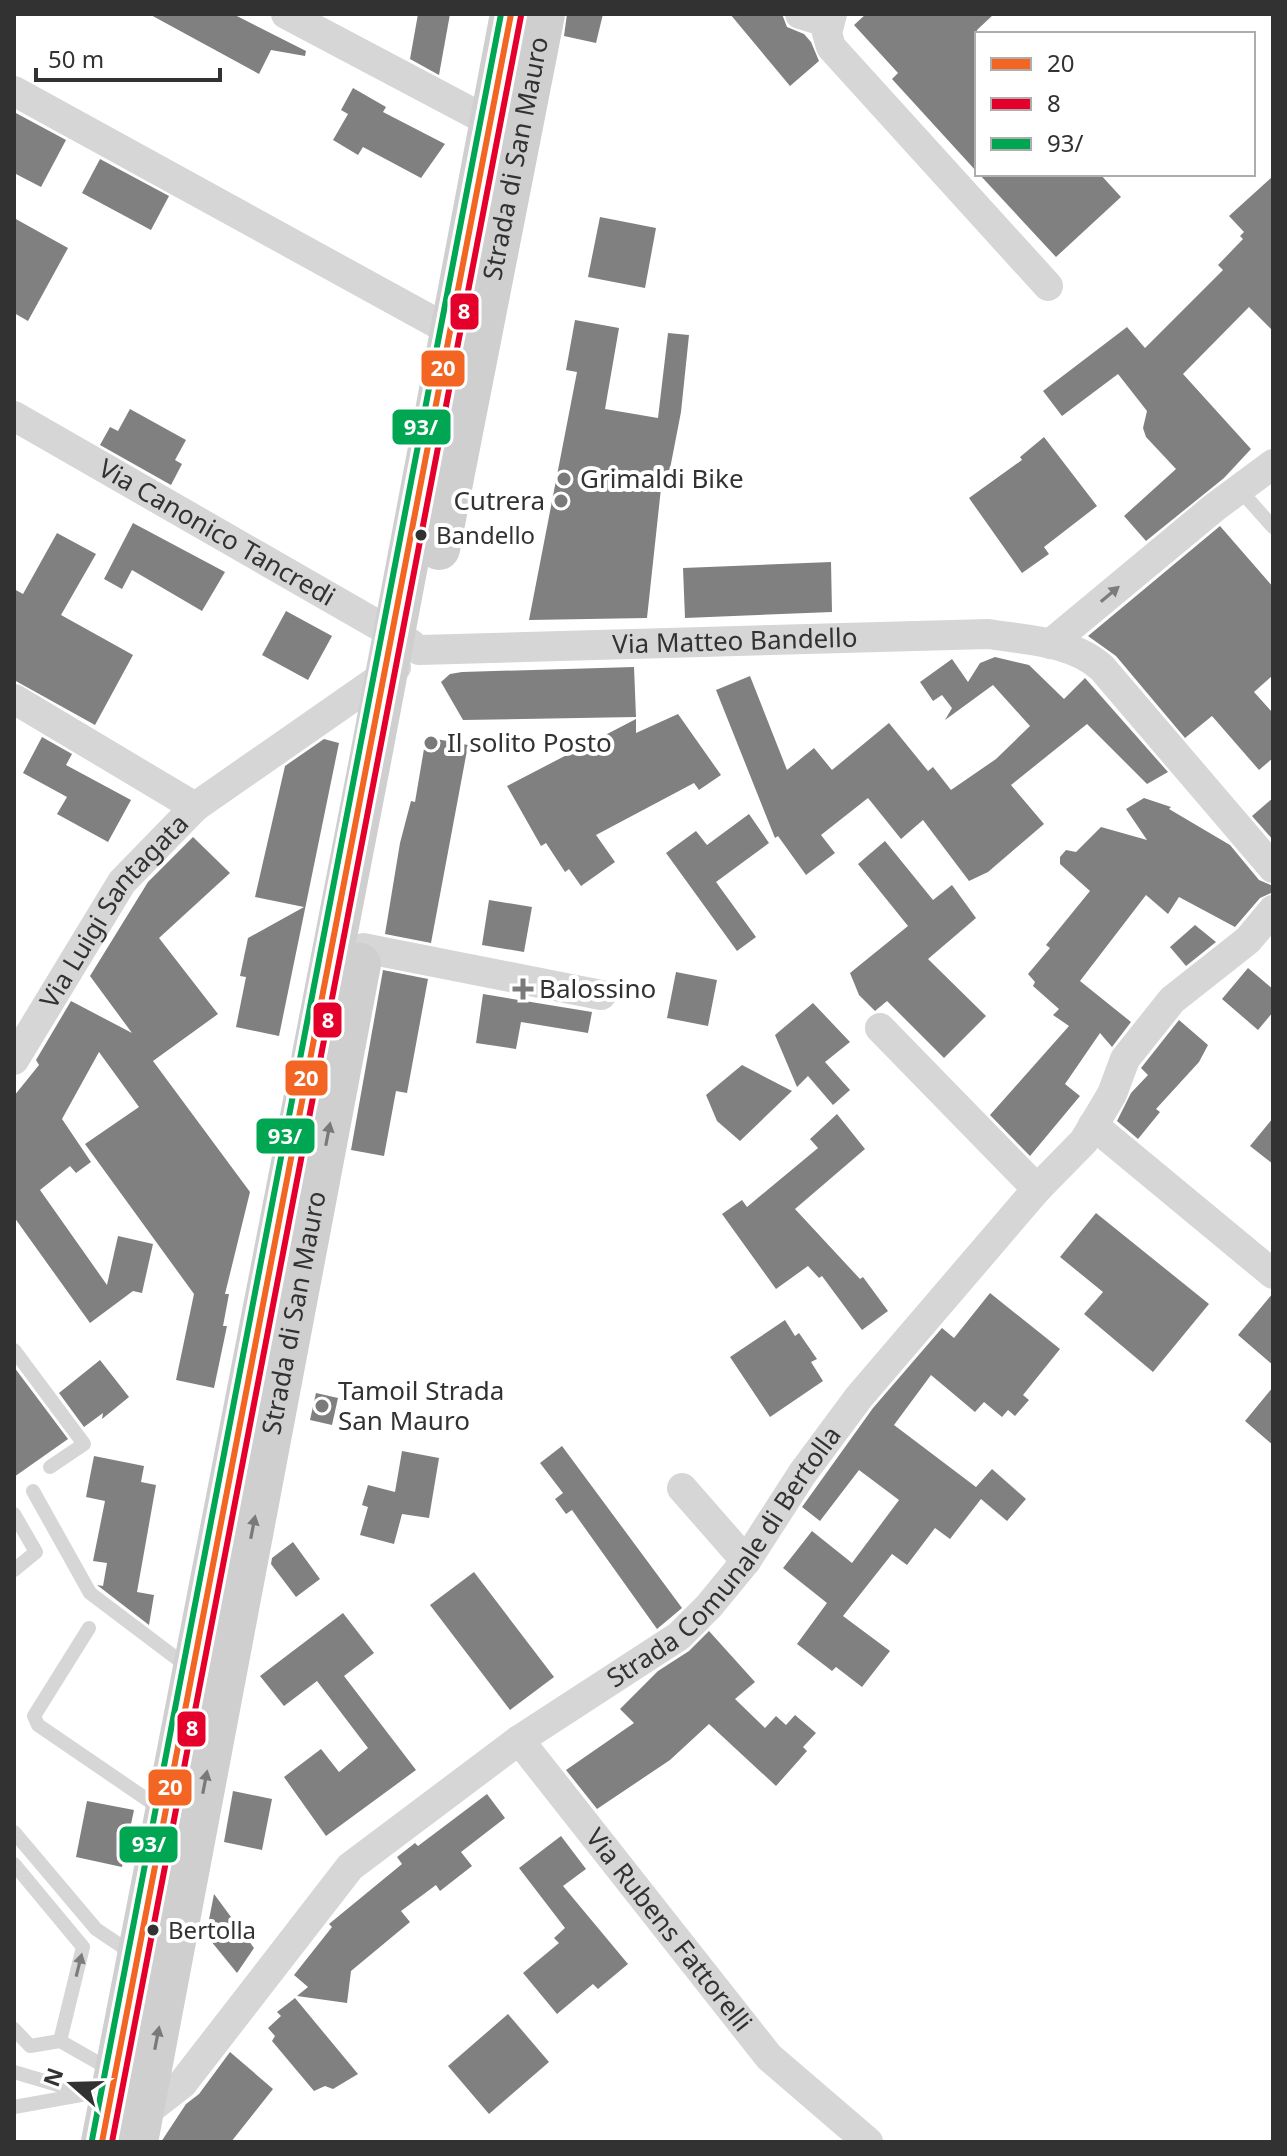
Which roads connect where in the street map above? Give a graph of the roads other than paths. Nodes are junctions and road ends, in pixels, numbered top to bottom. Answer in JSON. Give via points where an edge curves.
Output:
{"nodes":[{"id":1,"x":286,"y":14,"type":"edge"},
{"id":2,"x":511,"y":14,"type":"edge"},
{"id":3,"x":544,"y":14,"type":"edge"},
{"id":4,"x":800,"y":14,"type":"edge"},
{"id":5,"x":830,"y":19,"type":"edge"},
{"id":6,"x":14,"y":91,"type":"edge"},
{"id":7,"x":490,"y":122,"type":"junction"},
{"id":8,"x":1048,"y":286,"type":"dead end"},
{"id":9,"x":449,"y":330,"type":"junction"},
{"id":10,"x":14,"y":416,"type":"edge"},
{"id":11,"x":1273,"y":464,"type":"edge"},
{"id":12,"x":1239,"y":489,"type":"junction"},
{"id":13,"x":1273,"y":527,"type":"edge"},
{"id":14,"x":406,"y":641,"type":"junction"},
{"id":15,"x":1050,"y":644,"type":"junction"},
{"id":16,"x":387,"y":675,"type":"junction"},
{"id":17,"x":14,"y":699,"type":"edge"},
{"id":18,"x":195,"y":807,"type":"junction"},
{"id":19,"x":1273,"y":868,"type":"edge"},
{"id":20,"x":1273,"y":910,"type":"edge"},
{"id":21,"x":363,"y":948,"type":"junction"},
{"id":22,"x":601,"y":995,"type":"dead end"},
{"id":23,"x":880,"y":1028,"type":"dead end"},
{"id":24,"x":14,"y":1060,"type":"edge"},
{"id":25,"x":1093,"y":1125,"type":"junction"},
{"id":26,"x":1037,"y":1189,"type":"junction"},
{"id":27,"x":1273,"y":1274,"type":"edge"},
{"id":28,"x":14,"y":1350,"type":"edge"},
{"id":29,"x":50,"y":1467,"type":"dead end"},
{"id":30,"x":682,"y":1488,"type":"dead end"},
{"id":31,"x":33,"y":1491,"type":"dead end"},
{"id":32,"x":14,"y":1514,"type":"edge"},
{"id":33,"x":49,"y":1519,"type":"junction"},
{"id":34,"x":27,"y":1532,"type":"junction"},
{"id":35,"x":746,"y":1561,"type":"junction"},
{"id":36,"x":14,"y":1570,"type":"edge"},
{"id":37,"x":89,"y":1628,"type":"dead end"},
{"id":38,"x":191,"y":1670,"type":"junction"},
{"id":39,"x":519,"y":1740,"type":"junction"},
{"id":40,"x":164,"y":1812,"type":"junction"},
{"id":41,"x":14,"y":1832,"type":"edge"},
{"id":42,"x":14,"y":1864,"type":"edge"},
{"id":43,"x":137,"y":1957,"type":"junction"},
{"id":44,"x":14,"y":2029,"type":"edge"},
{"id":45,"x":60,"y":2041,"type":"junction"},
{"id":46,"x":14,"y":2072,"type":"edge"},
{"id":47,"x":14,"y":2107,"type":"edge"},
{"id":48,"x":830,"y":2109,"type":"junction"},
{"id":49,"x":114,"y":2113,"type":"edge"},
{"id":50,"x":831,"y":2142,"type":"edge"},
{"id":51,"x":868,"y":2142,"type":"edge"}],
"edges":[{"from":1,"to":7,"type":"street","name":"Strada di San Mauro"},
{"from":2,"to":7,"type":"main road","name":"Strada di San Mauro"},
{"from":3,"to":14,"type":"main road","name":"Strada di San Mauro"},
{"from":4,"to":5,"type":"street"},
{"from":5,"to":8,"type":"street","via":[[831,47]]},
{"from":6,"to":9,"type":"street"},
{"from":7,"to":9,"type":"main road","name":"Strada di San Mauro"},
{"from":9,"to":14,"type":"main road","name":"Strada di San Mauro"},
{"from":10,"to":14,"type":"street","name":"Via Canonico Tancredi"},
{"from":11,"to":12,"type":"street"},
{"from":12,"to":13,"type":"lane"},
{"from":15,"to":12,"type":"street","one_way":true},
{"from":14,"to":15,"type":"street","name":"Via Matteo Bandello","via":[[988,634]]},
{"from":14,"to":16,"type":"main road","name":"Strada di San Mauro"},
{"from":14,"to":21,"type":"main road","name":"Strada di San Mauro"},
{"from":15,"to":19,"type":"street","via":[[1088,655],[1102,668]]},
{"from":16,"to":18,"type":"street","name":"Via Luigi Santagata"},
{"from":16,"to":38,"type":"main road","name":"Strada di San Mauro"},
{"from":17,"to":18,"type":"street","name":"Via Luigi Santagata"},
{"from":18,"to":24,"type":"street","name":"Via Luigi Santagata","via":[[122,882]]},
{"from":20,"to":25,"type":"street","name":"Strada Comunale di Bertolla","via":[[1248,940],[1172,1000],[1125,1059]]},
{"from":21,"to":22,"type":"street"},
{"from":49,"to":21,"type":"main road","name":"Strada di San Mauro","one_way":true},
{"from":23,"to":26,"type":"street"},
{"from":25,"to":26,"type":"street","name":"Strada Comunale di Bertolla"},
{"from":25,"to":27,"type":"street"},
{"from":26,"to":35,"type":"street","name":"Strada Comunale di Bertolla","via":[[859,1397]]},
{"from":28,"to":29,"type":"lane","via":[[84,1444]]},
{"from":30,"to":35,"type":"street","name":"Strada Comunale di Bertolla"},
{"from":31,"to":33,"type":"lane"},
{"from":32,"to":34,"type":"lane"},
{"from":33,"to":34,"type":"lane"},
{"from":33,"to":38,"type":"lane","via":[[90,1593]]},
{"from":34,"to":36,"type":"lane","via":[[36,1552]]},
{"from":35,"to":39,"type":"street","name":"Strada Comunale di Bertolla","via":[[679,1636]]},
{"from":37,"to":40,"type":"lane","via":[[34,1716],[38,1725]]},
{"from":38,"to":40,"type":"main road","name":"Strada di San Mauro"},
{"from":39,"to":48,"type":"street","name":"Via Rubens Fattorelli","via":[[769,2057]]},
{"from":39,"to":49,"type":"street","name":"Strada Comunale di Bertolla","via":[[350,1867],[182,2084]]},
{"from":40,"to":43,"type":"main road","name":"Strada di San Mauro"},
{"from":41,"to":43,"type":"lane","via":[[96,1929]]},
{"from":45,"to":42,"type":"lane","one_way":true,"via":[[83,1947]]},
{"from":43,"to":49,"type":"main road","name":"Strada di San Mauro"},
{"from":44,"to":45,"type":"lane","via":[[30,2046]]},
{"from":45,"to":49,"type":"lane"},
{"from":46,"to":49,"type":"lane"},
{"from":47,"to":49,"type":"lane"},
{"from":48,"to":50,"type":"street"},
{"from":48,"to":51,"type":"street","name":"Via Rubens Fattorelli"}]}
